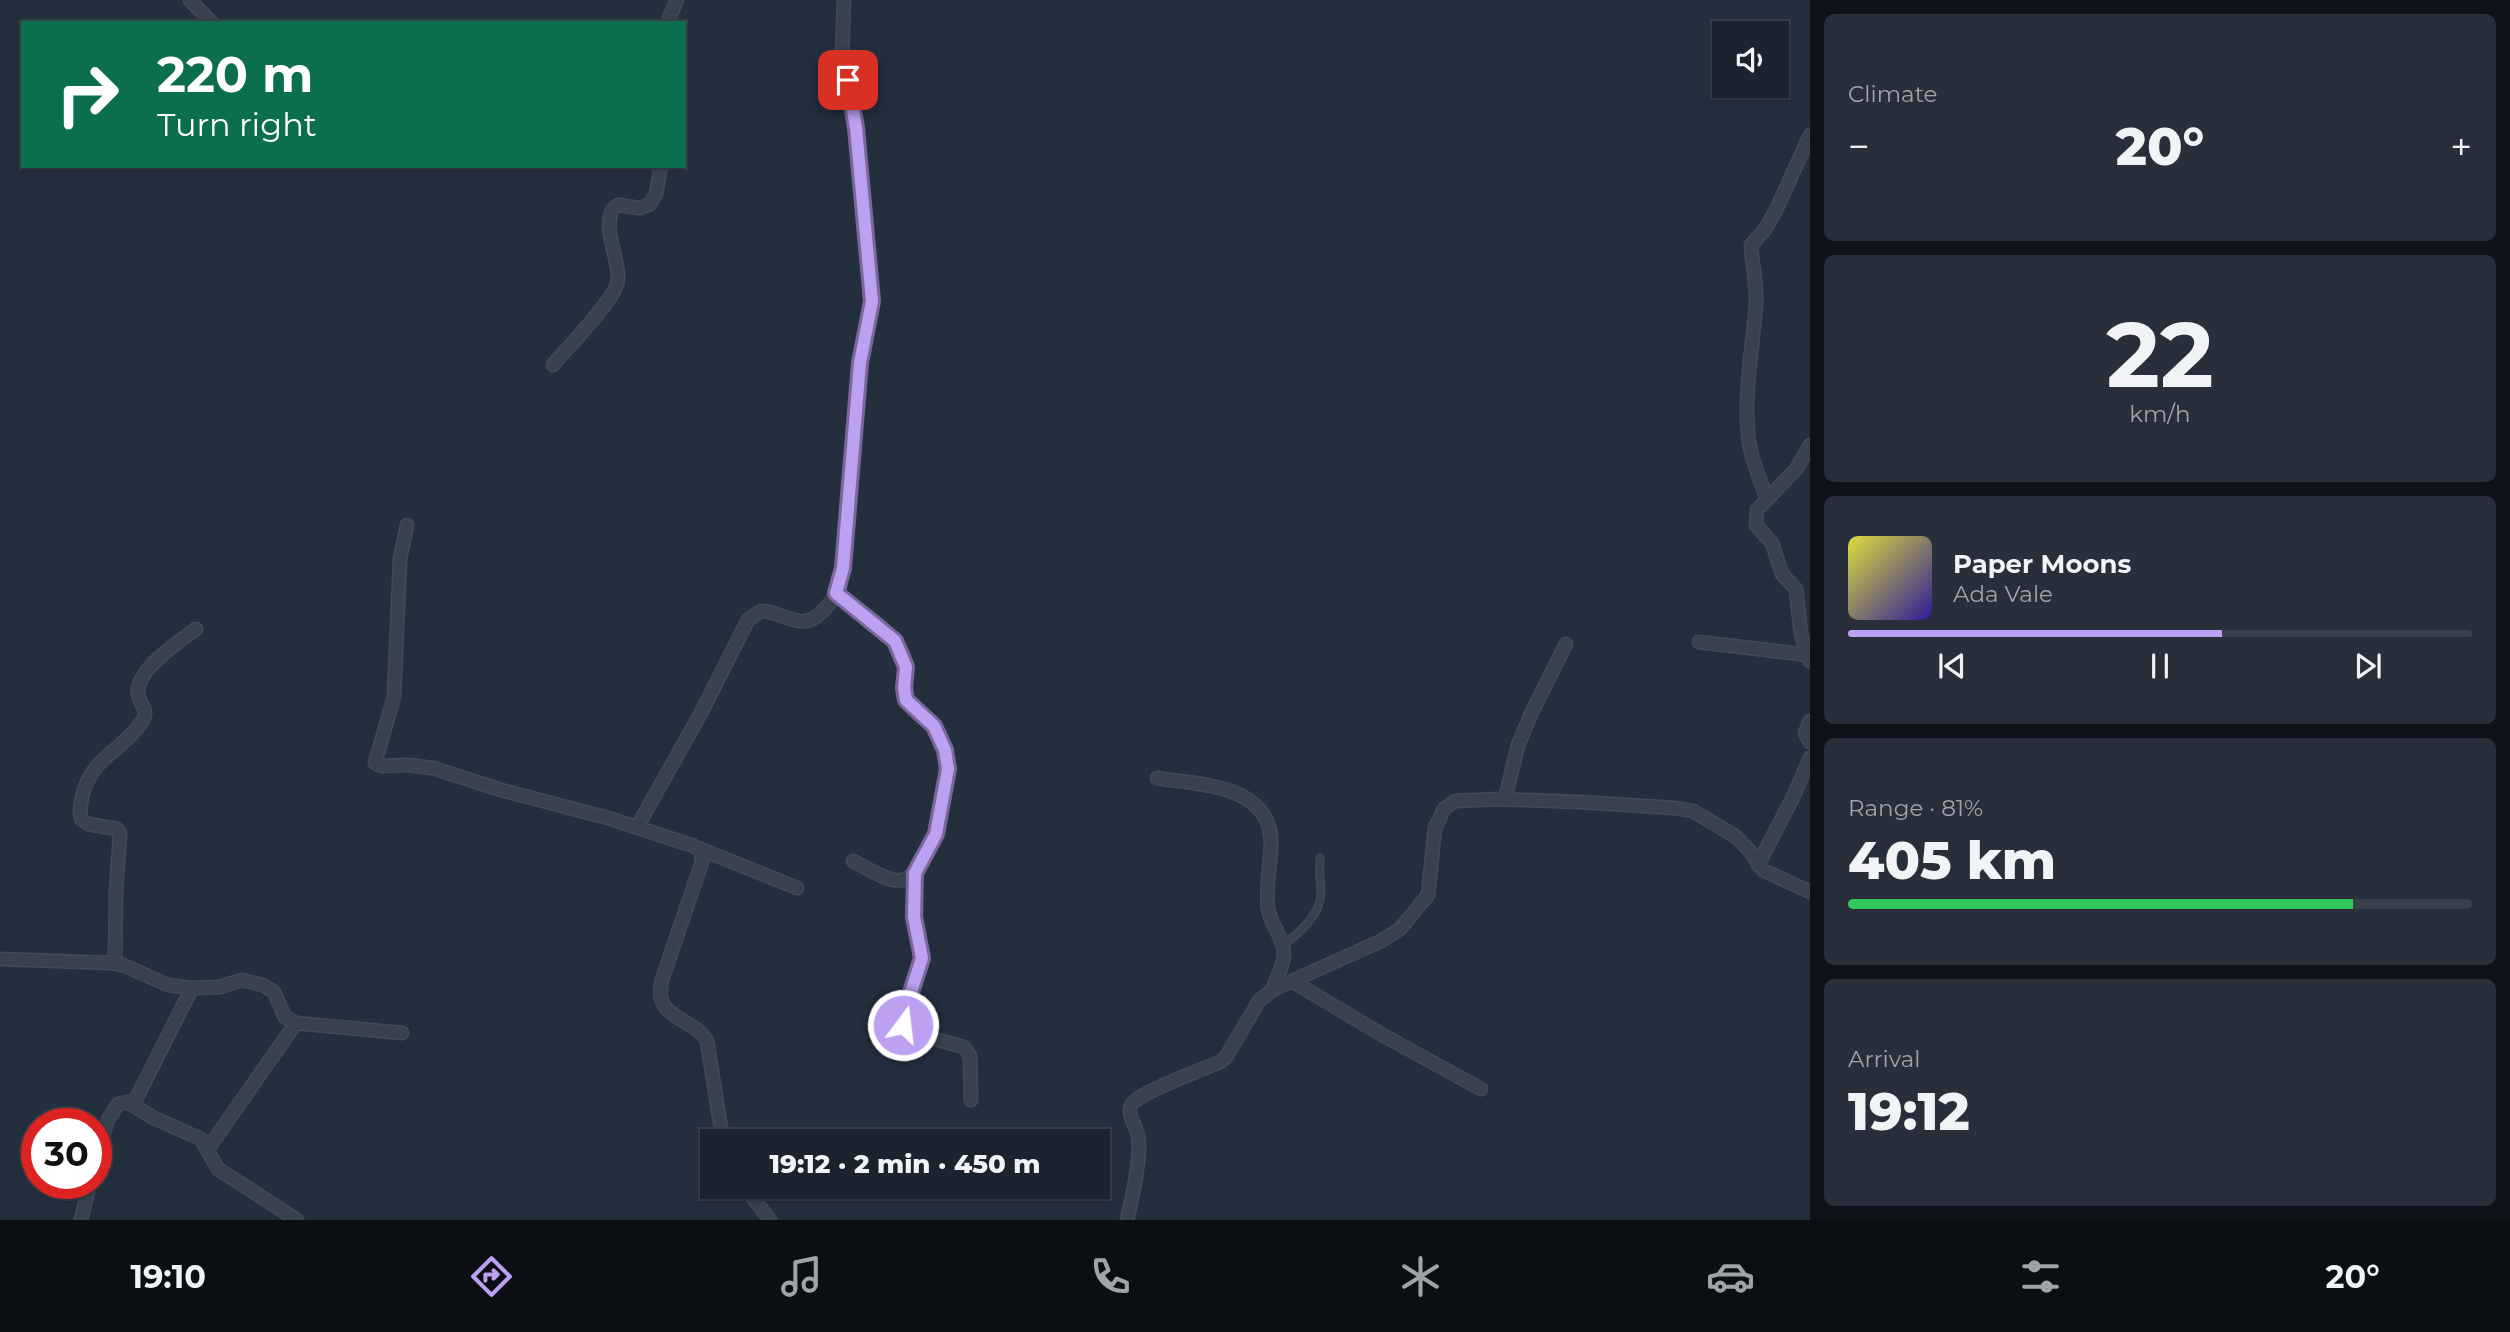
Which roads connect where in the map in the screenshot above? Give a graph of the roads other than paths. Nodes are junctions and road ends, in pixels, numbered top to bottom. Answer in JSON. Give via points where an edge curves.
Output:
{"nodes":[{"id":1,"x":190,"y":0,"type":"edge"},
{"id":2,"x":677,"y":0,"type":"edge"},
{"id":3,"x":844,"y":0,"type":"edge"},
{"id":4,"x":210,"y":21,"type":"edge"},
{"id":5,"x":668,"y":21,"type":"edge"},
{"id":6,"x":1810,"y":135,"type":"edge"},
{"id":7,"x":661,"y":168,"type":"edge"},
{"id":8,"x":553,"y":365,"type":"dead end"},
{"id":9,"x":1810,"y":445,"type":"edge"},
{"id":10,"x":1768,"y":500,"type":"junction"},
{"id":11,"x":407,"y":526,"type":"dead end"},
{"id":12,"x":836,"y":593,"type":"junction"},
{"id":13,"x":196,"y":629,"type":"dead end"},
{"id":14,"x":1699,"y":642,"type":"dead end"},
{"id":15,"x":1566,"y":644,"type":"dead end"},
{"id":16,"x":1809,"y":658,"type":"edge"},
{"id":17,"x":1810,"y":721,"type":"edge"},
{"id":18,"x":1810,"y":742,"type":"edge"},
{"id":19,"x":1810,"y":758,"type":"edge"},
{"id":20,"x":1157,"y":778,"type":"dead end"},
{"id":21,"x":1505,"y":799,"type":"junction"},
{"id":22,"x":637,"y":827,"type":"junction"},
{"id":23,"x":698,"y":848,"type":"junction"},
{"id":24,"x":1320,"y":858,"type":"dead end"},
{"id":25,"x":853,"y":861,"type":"dead end"},
{"id":26,"x":1758,"y":865,"type":"junction"},
{"id":27,"x":915,"y":873,"type":"junction"},
{"id":28,"x":797,"y":888,"type":"dead end"},
{"id":29,"x":1810,"y":892,"type":"edge"},
{"id":30,"x":1283,"y":945,"type":"junction"},
{"id":31,"x":0,"y":959,"type":"edge"},
{"id":32,"x":115,"y":963,"type":"junction"},
{"id":33,"x":1292,"y":981,"type":"junction"},
{"id":34,"x":192,"y":988,"type":"junction"},
{"id":35,"x":1272,"y":989,"type":"junction"},
{"id":36,"x":296,"y":1023,"type":"junction"},
{"id":37,"x":402,"y":1033,"type":"dead end"},
{"id":38,"x":1481,"y":1089,"type":"dead end"},
{"id":39,"x":971,"y":1100,"type":"dead end"},
{"id":40,"x":132,"y":1105,"type":"junction"},
{"id":41,"x":112,"y":1115,"type":"edge"},
{"id":42,"x":721,"y":1129,"type":"edge"},
{"id":43,"x":207,"y":1150,"type":"junction"},
{"id":44,"x":86,"y":1199,"type":"edge"},
{"id":45,"x":754,"y":1199,"type":"edge"},
{"id":46,"x":81,"y":1220,"type":"edge"},
{"id":47,"x":297,"y":1220,"type":"edge"},
{"id":48,"x":769,"y":1220,"type":"edge"},
{"id":49,"x":1127,"y":1220,"type":"edge"}],
"edges":[{"from":1,"to":4,"type":"street"},
{"from":2,"to":5,"type":"street"},
{"from":3,"to":12,"type":"street","via":[[842,57],[856,128],[872,301],[860,363],[843,568]]},
{"from":6,"to":10,"type":"street","via":[[1777,208],[1751,245],[1756,303],[1748,433]]},
{"from":7,"to":8,"type":"street","via":[[650,204],[640,208],[618,205],[612,210],[616,289]]},
{"from":9,"to":10,"type":"street","via":[[1803,460]]},
{"from":10,"to":16,"type":"street","via":[[1757,510],[1756,525],[1772,543],[1782,574],[1796,589],[1799,624]]},
{"from":11,"to":22,"type":"street","via":[[400,559],[394,696],[375,763],[433,768]]},
{"from":12,"to":22,"type":"street","via":[[809,621],[766,611],[752,616]]},
{"from":12,"to":27,"type":"street","via":[[895,641],[906,667],[906,700],[934,726],[945,750],[948,769],[936,834]]},
{"from":13,"to":32,"type":"street","via":[[142,676],[138,692],[144,717],[123,743],[99,761],[79,810],[88,824],[120,833]]},
{"from":14,"to":16,"type":"street"},
{"from":15,"to":21,"type":"street","via":[[1518,745]]},
{"from":17,"to":18,"type":"street","via":[[1805,733]]},
{"from":19,"to":26,"type":"street"},
{"from":20,"to":30,"type":"street","via":[[1232,791],[1255,803],[1270,830],[1268,906]]},
{"from":21,"to":26,"type":"street","via":[[1693,811],[1735,836]]},
{"from":21,"to":33,"type":"street","via":[[1450,803],[1435,828],[1428,895],[1400,929]]},
{"from":22,"to":23,"type":"street"},
{"from":23,"to":28,"type":"street"},
{"from":23,"to":42,"type":"street","via":[[702,862],[660,996],[665,1009],[707,1041]]},
{"from":24,"to":30,"type":"lane","via":[[1317,906],[1305,928]]},
{"from":25,"to":27,"type":"street","via":[[893,880]]},
{"from":26,"to":29,"type":"street"},
{"from":27,"to":39,"type":"street","via":[[914,917],[922,958],[903,1025],[909,1032],[964,1047],[970,1056]]},
{"from":30,"to":35,"type":"street"},
{"from":31,"to":32,"type":"street"},
{"from":32,"to":34,"type":"street","via":[[168,985]]},
{"from":33,"to":35,"type":"street"},
{"from":33,"to":38,"type":"street"},
{"from":34,"to":36,"type":"street","via":[[219,988],[242,980],[263,985],[274,992],[285,1017]]},
{"from":34,"to":40,"type":"street"},
{"from":35,"to":49,"type":"street","via":[[1259,1001],[1220,1062],[1143,1095],[1132,1105],[1138,1140]]},
{"from":36,"to":37,"type":"street"},
{"from":36,"to":43,"type":"street"},
{"from":40,"to":41,"type":"street","via":[[125,1102]]},
{"from":40,"to":43,"type":"street","via":[[197,1137]]},
{"from":43,"to":47,"type":"street","via":[[218,1169]]},
{"from":44,"to":46,"type":"street"},
{"from":45,"to":48,"type":"street"}]}
